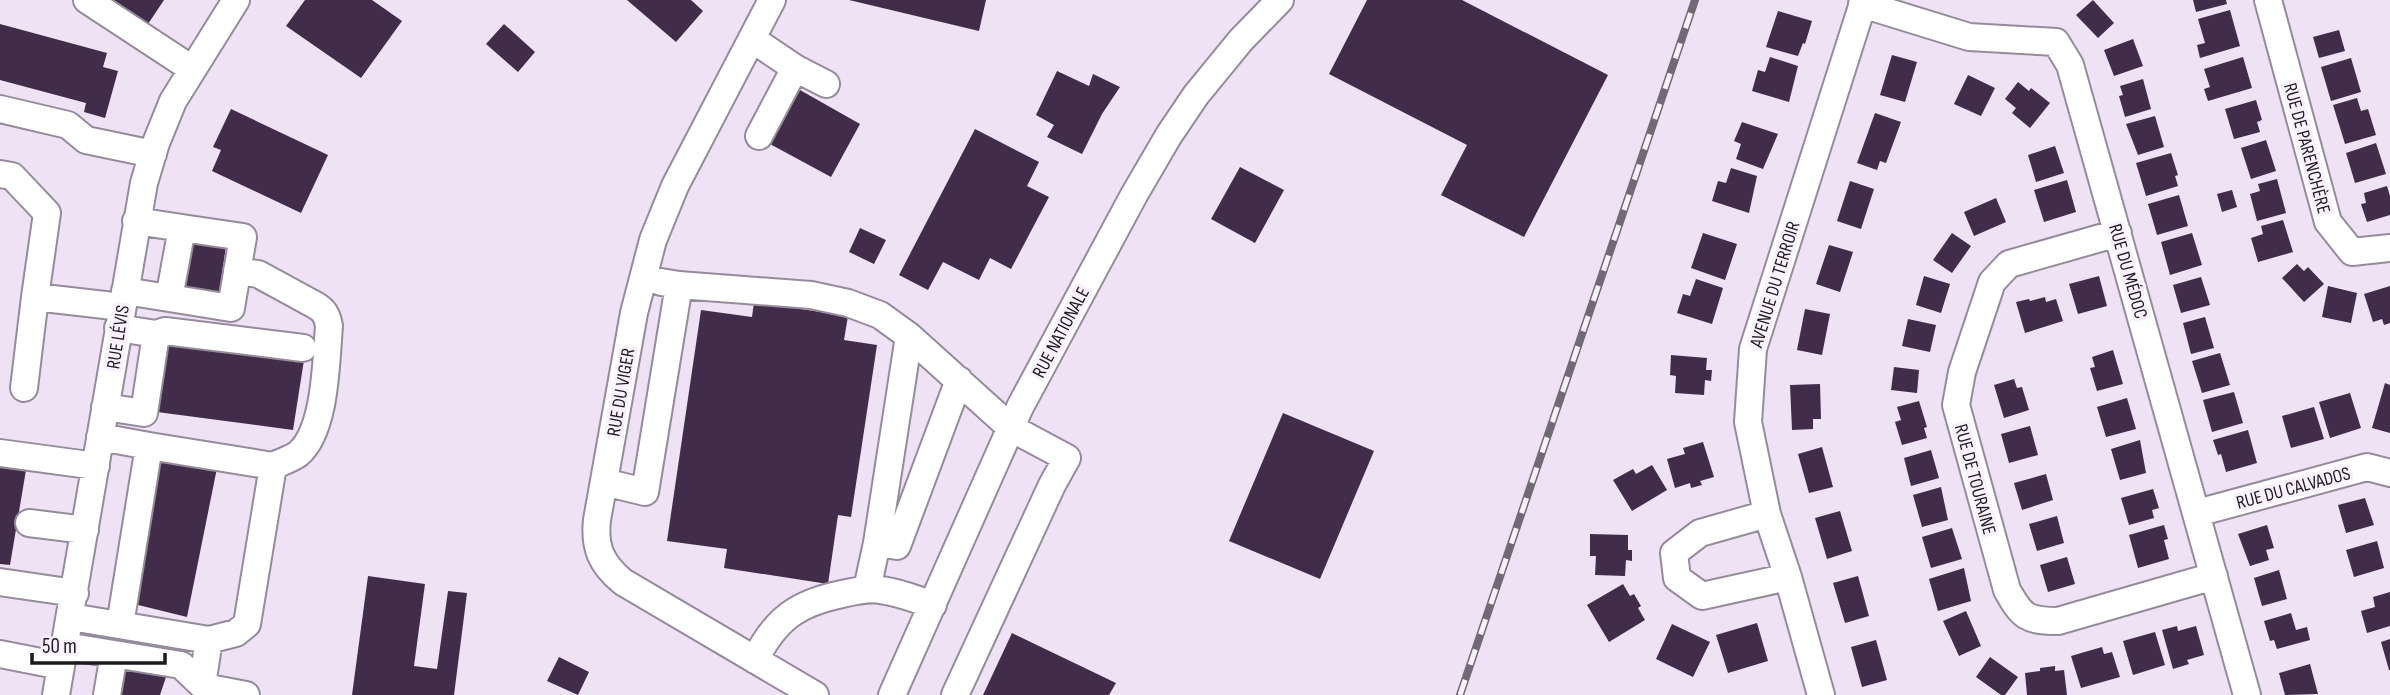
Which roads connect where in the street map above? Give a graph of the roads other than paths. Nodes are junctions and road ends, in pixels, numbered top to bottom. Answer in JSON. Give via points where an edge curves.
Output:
{"nodes":[{"id":1,"x":88,"y":0,"type":"edge"},
{"id":2,"x":236,"y":0,"type":"edge"},
{"id":3,"x":772,"y":0,"type":"edge"},
{"id":4,"x":1280,"y":0,"type":"edge"},
{"id":5,"x":2268,"y":0,"type":"edge"},
{"id":6,"x":1863,"y":2,"type":"edge"},
{"id":7,"x":752,"y":39,"type":"junction"},
{"id":8,"x":795,"y":68,"type":"junction"},
{"id":9,"x":192,"y":69,"type":"junction"},
{"id":10,"x":826,"y":84,"type":"dead end"},
{"id":11,"x":0,"y":109,"type":"edge"},
{"id":12,"x":759,"y":136,"type":"dead end"},
{"id":13,"x":153,"y":153,"type":"junction"},
{"id":14,"x":0,"y":174,"type":"edge"},
{"id":15,"x":136,"y":221,"type":"junction"},
{"id":16,"x":182,"y":228,"type":"junction"},
{"id":17,"x":2118,"y":233,"type":"junction"},
{"id":18,"x":2390,"y":248,"type":"edge"},
{"id":19,"x":237,"y":271,"type":"junction"},
{"id":20,"x":642,"y":279,"type":"junction"},
{"id":21,"x":678,"y":285,"type":"junction"},
{"id":22,"x":35,"y":297,"type":"junction"},
{"id":23,"x":169,"y":298,"type":"junction"},
{"id":24,"x":122,"y":309,"type":"junction"},
{"id":25,"x":156,"y":334,"type":"junction"},
{"id":26,"x":909,"y":336,"type":"junction"},
{"id":27,"x":303,"y":348,"type":"dead end"},
{"id":28,"x":959,"y":380,"type":"junction"},
{"id":29,"x":24,"y":388,"type":"dead end"},
{"id":30,"x":105,"y":407,"type":"junction"},
{"id":31,"x":1011,"y":428,"type":"junction"},
{"id":32,"x":100,"y":438,"type":"junction"},
{"id":33,"x":149,"y":446,"type":"junction"},
{"id":34,"x":0,"y":453,"type":"edge"},
{"id":35,"x":96,"y":466,"type":"junction"},
{"id":36,"x":273,"y":466,"type":"junction"},
{"id":37,"x":2390,"y":473,"type":"edge"},
{"id":38,"x":604,"y":482,"type":"junction"},
{"id":39,"x":2197,"y":513,"type":"junction"},
{"id":40,"x":1767,"y":514,"type":"junction"},
{"id":41,"x":29,"y":523,"type":"dead end"},
{"id":42,"x":85,"y":530,"type":"junction"},
{"id":43,"x":877,"y":543,"type":"junction"},
{"id":44,"x":2214,"y":576,"type":"junction"},
{"id":45,"x":1788,"y":577,"type":"junction"},
{"id":46,"x":0,"y":582,"type":"edge"},
{"id":47,"x":867,"y":589,"type":"junction"},
{"id":48,"x":73,"y":605,"type":"junction"},
{"id":49,"x":933,"y":605,"type":"junction"},
{"id":50,"x":120,"y":625,"type":"junction"},
{"id":51,"x":209,"y":640,"type":"junction"},
{"id":52,"x":114,"y":654,"type":"junction"},
{"id":53,"x":0,"y":655,"type":"edge"},
{"id":54,"x":63,"y":656,"type":"junction"},
{"id":55,"x":755,"y":660,"type":"junction"},
{"id":56,"x":202,"y":685,"type":"junction"},
{"id":57,"x":56,"y":695,"type":"edge"},
{"id":58,"x":107,"y":695,"type":"edge"},
{"id":59,"x":246,"y":695,"type":"edge"},
{"id":60,"x":815,"y":695,"type":"edge"},
{"id":61,"x":892,"y":695,"type":"edge"},
{"id":62,"x":955,"y":695,"type":"edge"},
{"id":63,"x":1821,"y":695,"type":"edge"},
{"id":64,"x":2247,"y":695,"type":"edge"}],
"edges":[{"from":1,"to":9,"type":"street"},
{"from":2,"to":9,"type":"street","name":"RUE LÉVIS"},
{"from":3,"to":7,"type":"street","name":"RUE DU VIGER"},
{"from":4,"to":31,"type":"street","name":"RUE NATIONALE","via":[[1208,79],[1175,124]]},
{"from":5,"to":18,"type":"street","name":"RUE DE PARENCHÈRE","via":[[2328,222],[2352,252]]},
{"from":6,"to":17,"type":"street","name":"RUE DU MÉDOC","via":[[1969,37],[2056,42],[2070,65]]},
{"from":6,"to":40,"type":"street","name":"AVENUE DU TERROIR","via":[[1752,349],[1748,422]]},
{"from":7,"to":8,"type":"street"},
{"from":7,"to":20,"type":"street","name":"RUE DU VIGER","via":[[675,186]]},
{"from":8,"to":10,"type":"street"},
{"from":8,"to":12,"type":"street"},
{"from":9,"to":13,"type":"street","name":"RUE LÉVIS","via":[[173,101]]},
{"from":11,"to":13,"type":"street","via":[[68,125],[86,140]]},
{"from":13,"to":15,"type":"street","name":"RUE LÉVIS"},
{"from":14,"to":22,"type":"street","via":[[12,176],[47,212]]},
{"from":15,"to":16,"type":"street"},
{"from":15,"to":24,"type":"street","name":"RUE LÉVIS"},
{"from":16,"to":19,"type":"street","via":[[243,237]]},
{"from":16,"to":23,"type":"street"},
{"from":17,"to":39,"type":"street","name":"RUE DU MÉDOC"},
{"from":17,"to":44,"type":"street","name":"RUE DE TOURAINE","via":[[2008,264],[1992,282],[1962,372],[1956,405],[2007,590],[2019,611],[2037,621],[2058,621]]},
{"from":19,"to":23,"type":"street","via":[[231,307]]},
{"from":19,"to":36,"type":"street","via":[[258,274],[322,309],[328,317],[322,392],[313,431],[296,455]]},
{"from":20,"to":21,"type":"street"},
{"from":20,"to":38,"type":"street","name":"RUE DU VIGER"},
{"from":21,"to":26,"type":"street","via":[[811,295],[848,303],[880,315]]},
{"from":21,"to":38,"type":"street","via":[[645,492]]},
{"from":22,"to":24,"type":"street"},
{"from":22,"to":29,"type":"street"},
{"from":23,"to":24,"type":"street"},
{"from":24,"to":25,"type":"street"},
{"from":24,"to":30,"type":"street","name":"RUE LÉVIS"},
{"from":25,"to":27,"type":"street","via":[[165,331]]},
{"from":25,"to":30,"type":"street","via":[[144,413]]},
{"from":26,"to":28,"type":"street"},
{"from":26,"to":43,"type":"street"},
{"from":28,"to":31,"type":"street"},
{"from":28,"to":43,"type":"street","via":[[897,546]]},
{"from":30,"to":32,"type":"street","name":"RUE LÉVIS"},
{"from":31,"to":49,"type":"street","name":"RUE NATIONALE"},
{"from":31,"to":62,"type":"street","via":[[1067,458]]},
{"from":32,"to":33,"type":"street"},
{"from":32,"to":35,"type":"street","name":"RUE LÉVIS"},
{"from":33,"to":36,"type":"street"},
{"from":33,"to":50,"type":"street"},
{"from":34,"to":35,"type":"street"},
{"from":35,"to":42,"type":"street","name":"RUE LÉVIS"},
{"from":36,"to":51,"type":"street","via":[[247,624],[236,633]]},
{"from":37,"to":39,"type":"street","name":"RUE DU CALVADOS","via":[[2367,467]]},
{"from":38,"to":55,"type":"street","name":"RUE DU VIGER","via":[[596,531],[605,565],[623,582]]},
{"from":39,"to":44,"type":"street","name":"RUE DU MÉDOC"},
{"from":40,"to":45,"type":"street","name":"AVENUE DU TERROIR"},
{"from":40,"to":45,"type":"street","via":[[1700,533],[1674,553],[1677,578],[1702,596]]},
{"from":41,"to":42,"type":"street"},
{"from":42,"to":48,"type":"street","name":"RUE LÉVIS"},
{"from":43,"to":47,"type":"street"},
{"from":44,"to":64,"type":"street","name":"RUE DU MÉDOC"},
{"from":45,"to":63,"type":"street","name":"AVENUE DU TERROIR"},
{"from":46,"to":48,"type":"street"},
{"from":47,"to":49,"type":"street"},
{"from":47,"to":55,"type":"street","via":[[792,612],[770,633]]},
{"from":48,"to":50,"type":"street"},
{"from":48,"to":54,"type":"street","name":"RUE LÉVIS"},
{"from":49,"to":61,"type":"street","name":"RUE NATIONALE"},
{"from":50,"to":51,"type":"street"},
{"from":51,"to":56,"type":"street"},
{"from":52,"to":54,"type":"street"},
{"from":52,"to":56,"type":"street","via":[[181,665]]},
{"from":52,"to":58,"type":"street"},
{"from":53,"to":54,"type":"street"},
{"from":54,"to":57,"type":"street","name":"RUE LÉVIS"},
{"from":55,"to":60,"type":"street","name":"RUE DU VIGER"},
{"from":56,"to":59,"type":"street"}]}
